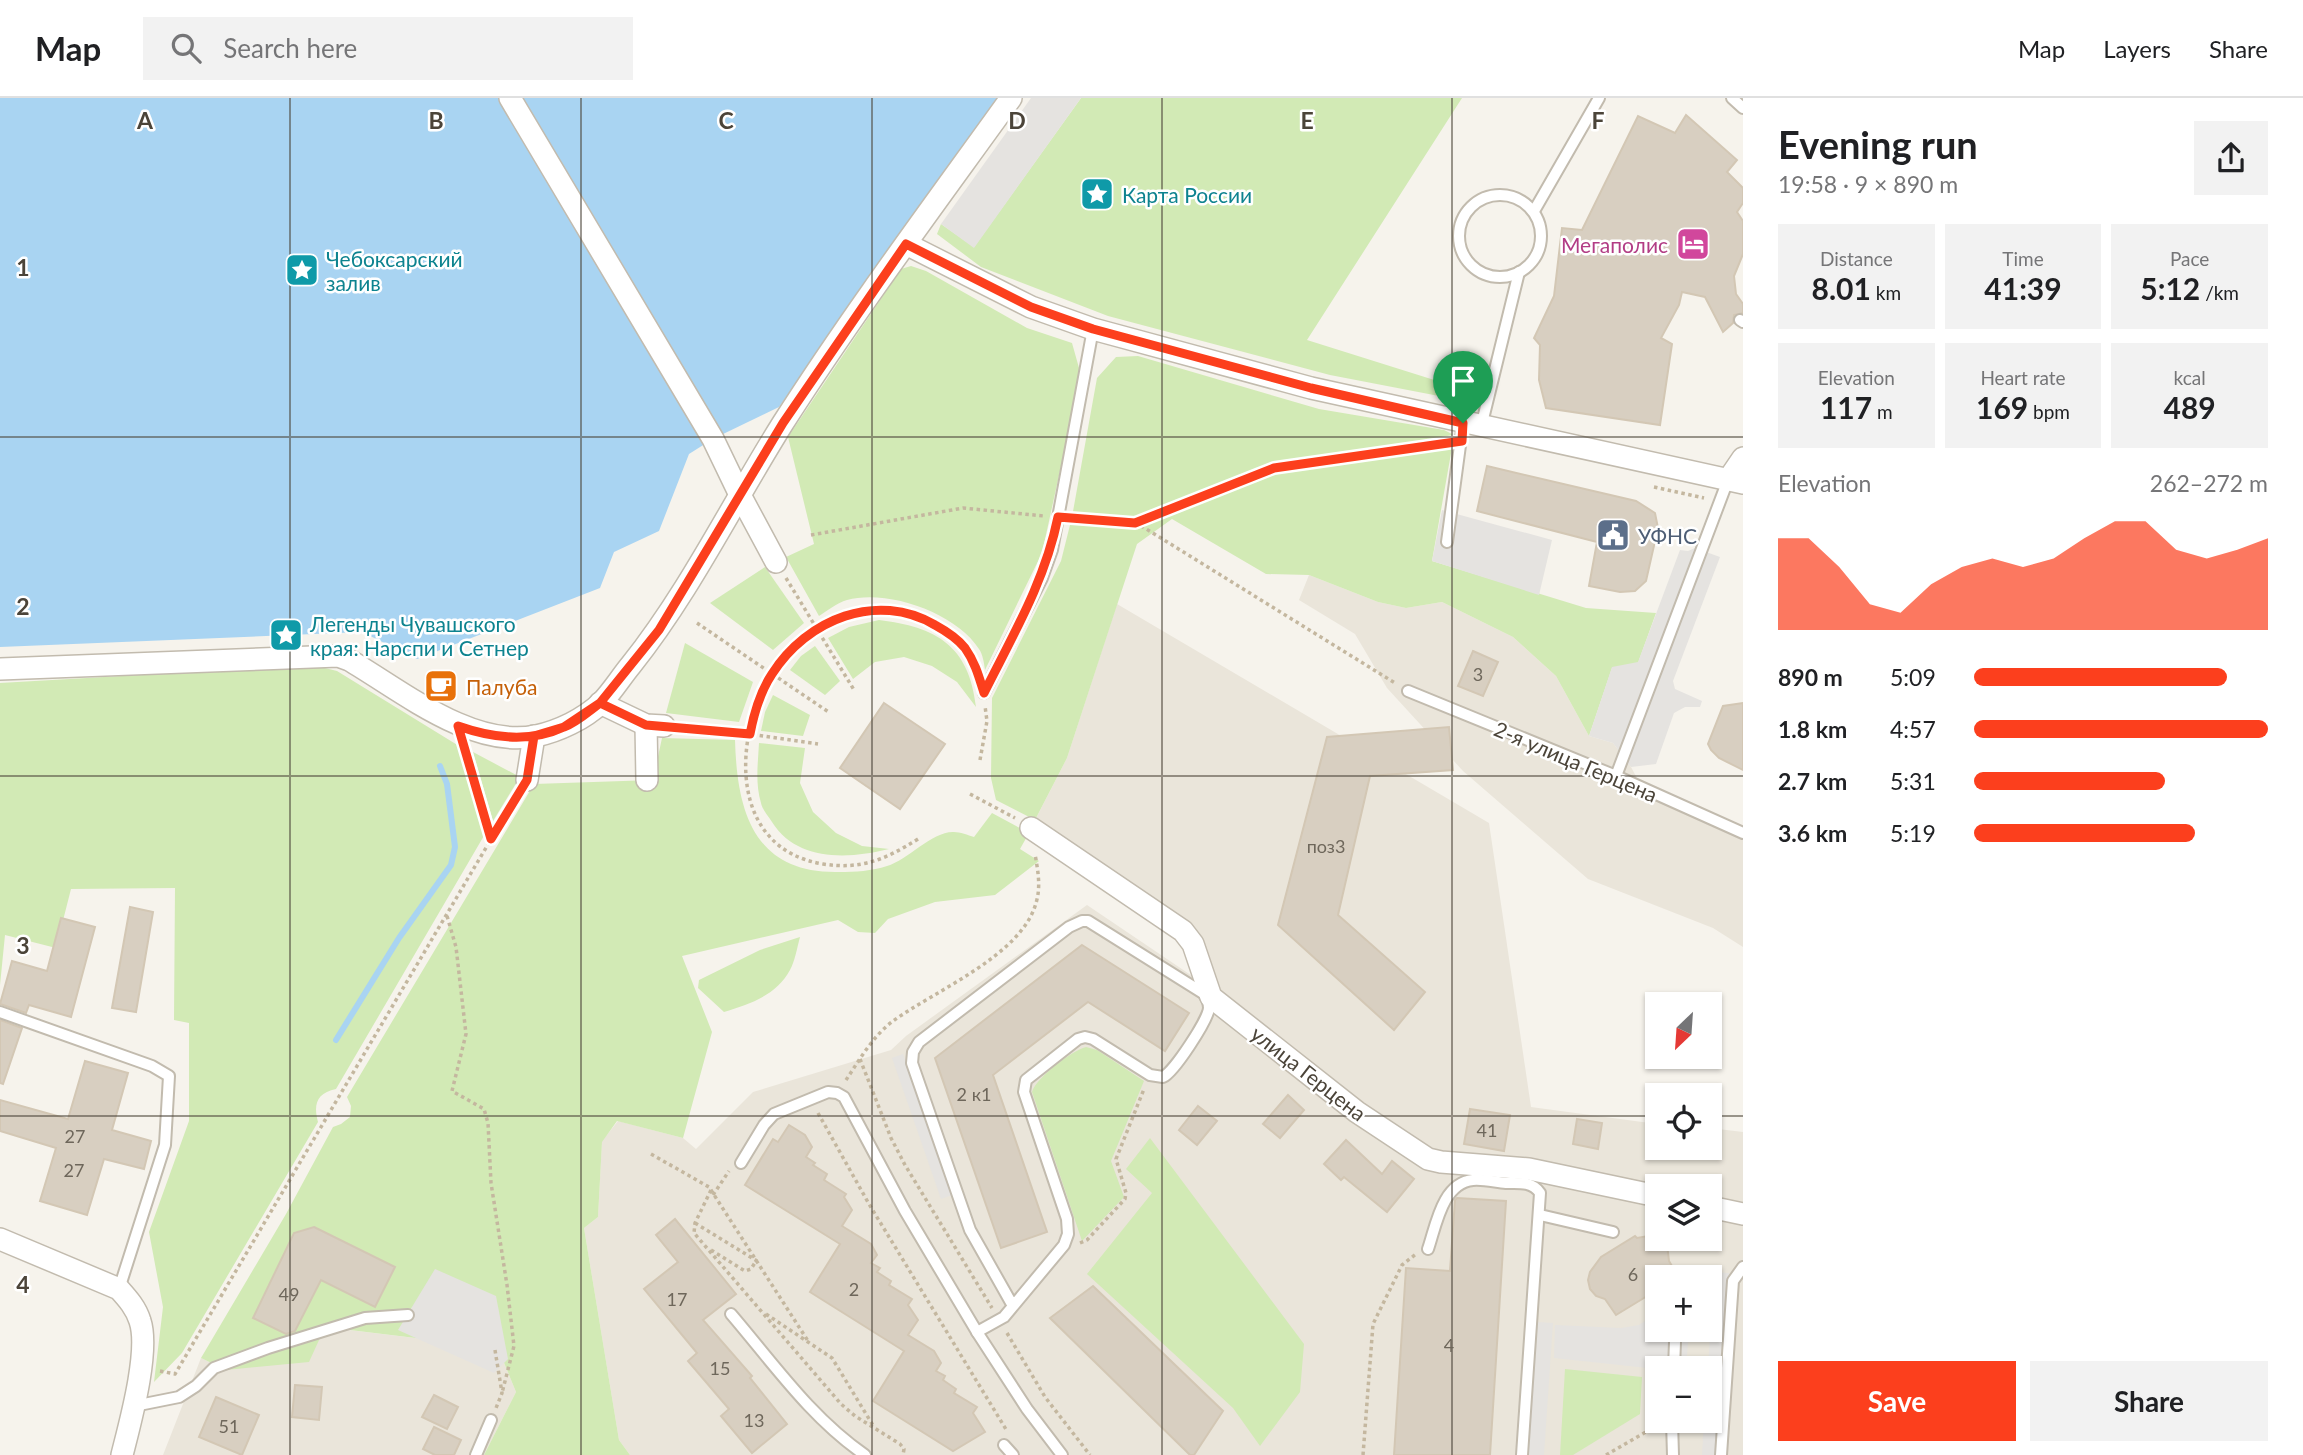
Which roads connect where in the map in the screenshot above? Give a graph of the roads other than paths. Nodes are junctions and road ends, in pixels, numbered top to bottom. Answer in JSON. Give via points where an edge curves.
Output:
{"nodes":[{"id":1,"x":510,"y":98,"type":"edge"},
{"id":2,"x":1011,"y":98,"type":"edge"},
{"id":3,"x":1598,"y":98,"type":"edge"},
{"id":4,"x":1732,"y":98,"type":"edge"},
{"id":5,"x":1743,"y":108,"type":"edge"},
{"id":6,"x":1534,"y":211,"type":"junction"},
{"id":7,"x":906,"y":244,"type":"junction"},
{"id":8,"x":1519,"y":272,"type":"junction"},
{"id":9,"x":1093,"y":329,"type":"junction"},
{"id":10,"x":1469,"y":430,"type":"junction"},
{"id":11,"x":1743,"y":458,"type":"edge"},
{"id":12,"x":1735,"y":481,"type":"edge"},
{"id":13,"x":740,"y":495,"type":"junction"},
{"id":14,"x":1447,"y":542,"type":"dead end"},
{"id":15,"x":776,"y":562,"type":"road end"},
{"id":16,"x":0,"y":669,"type":"edge"},
{"id":17,"x":1408,"y":691,"type":"road end"},
{"id":18,"x":984,"y":693,"type":"road end"},
{"id":19,"x":600,"y":703,"type":"junction"},
{"id":20,"x":534,"y":736,"type":"junction"},
{"id":21,"x":1616,"y":776,"type":"junction"},
{"id":22,"x":527,"y":780,"type":"road end"},
{"id":23,"x":648,"y":780,"type":"dead end"},
{"id":24,"x":1031,"y":828,"type":"road end"},
{"id":25,"x":1743,"y":833,"type":"edge"},
{"id":26,"x":0,"y":1012,"type":"edge"},
{"id":27,"x":736,"y":1163,"type":"road end"},
{"id":28,"x":1645,"y":1193,"type":"edge"},
{"id":29,"x":1722,"y":1210,"type":"edge"},
{"id":30,"x":1743,"y":1214,"type":"edge"},
{"id":31,"x":1540,"y":1215,"type":"junction"},
{"id":32,"x":1613,"y":1232,"type":"dead end"},
{"id":33,"x":0,"y":1239,"type":"edge"},
{"id":34,"x":1428,"y":1249,"type":"road end"},
{"id":35,"x":1743,"y":1268,"type":"edge"},
{"id":36,"x":119,"y":1289,"type":"junction"},
{"id":37,"x":1013,"y":1306,"type":"junction"},
{"id":38,"x":731,"y":1314,"type":"dead end"},
{"id":39,"x":408,"y":1315,"type":"dead end"},
{"id":40,"x":977,"y":1332,"type":"junction"},
{"id":41,"x":1675,"y":1342,"type":"dead end"},
{"id":42,"x":1674,"y":1356,"type":"edge"},
{"id":43,"x":134,"y":1406,"type":"junction"},
{"id":44,"x":491,"y":1420,"type":"road end"},
{"id":45,"x":1672,"y":1433,"type":"edge"},
{"id":46,"x":1008,"y":1441,"type":"road end"},
{"id":47,"x":122,"y":1455,"type":"edge"},
{"id":48,"x":476,"y":1455,"type":"edge"},
{"id":49,"x":865,"y":1455,"type":"edge"},
{"id":50,"x":1013,"y":1455,"type":"edge"},
{"id":51,"x":1062,"y":1455,"type":"edge"},
{"id":52,"x":1522,"y":1455,"type":"edge"},
{"id":53,"x":1673,"y":1455,"type":"edge"},
{"id":54,"x":1721,"y":1455,"type":"edge"}],
"edges":[{"from":1,"to":13,"type":"street","via":[[713,439]]},
{"from":2,"to":7,"type":"street"},
{"from":3,"to":6,"type":"lane"},
{"from":4,"to":5,"type":"lane"},
{"from":6,"to":8,"type":"lane","via":[[1542,238],[1539,252]]},
{"from":6,"to":8,"type":"lane","via":[[1523,201],[1496,195],[1482,199],[1463,217],[1460,243],[1472,265],[1494,276]]},
{"from":7,"to":9,"type":"street","via":[[1031,307]]},
{"from":7,"to":13,"type":"street","via":[[783,423]]},
{"from":8,"to":10,"type":"lane"},
{"from":9,"to":10,"type":"street"},
{"from":9,"to":18,"type":"lane","via":[[1052,550]]},
{"from":10,"to":12,"type":"street"},
{"from":10,"to":14,"type":"lane"},
{"from":11,"to":12,"type":"street"},
{"from":12,"to":21,"type":"lane"},
{"from":13,"to":15,"type":"street"},
{"from":13,"to":19,"type":"street","via":[[659,630]]},
{"from":16,"to":20,"type":"street","via":[[338,656],[458,726],[479,734]]},
{"from":17,"to":21,"type":"lane","name":"2-я улица Герцена"},
{"from":19,"to":20,"type":"street","via":[[564,727]]},
{"from":19,"to":23,"type":"street","via":[[655,725]]},
{"from":20,"to":22,"type":"street"},
{"from":21,"to":25,"type":"lane","name":"2-я улица Герцена"},
{"from":24,"to":28,"type":"street","name":"улица Герцена","via":[[1183,931],[1194,944],[1211,997],[1357,1112],[1428,1159],[1529,1169]]},
{"from":26,"to":36,"type":"lane","via":[[169,1076],[165,1146]]},
{"from":27,"to":40,"type":"lane","via":[[774,1114],[828,1092],[837,1093],[847,1102]]},
{"from":29,"to":30,"type":"street"},
{"from":31,"to":32,"type":"lane"},
{"from":31,"to":34,"type":"lane","via":[[1540,1193],[1535,1186],[1471,1180],[1445,1200]]},
{"from":31,"to":52,"type":"lane"},
{"from":33,"to":36,"type":"street"},
{"from":35,"to":54,"type":"lane","via":[[1733,1281]]},
{"from":36,"to":43,"type":"street","via":[[141,1324],[141,1367]]},
{"from":37,"to":37,"type":"lane","via":[[970,1230],[912,1062],[919,1042],[1069,927],[1088,921],[1203,993],[1209,1010],[1163,1077],[1150,1075],[1085,1037],[1026,1080],[1024,1092],[1068,1234]]},
{"from":37,"to":40,"type":"lane","via":[[1000,1321]]},
{"from":38,"to":49,"type":"lane","via":[[816,1415]]},
{"from":39,"to":43,"type":"lane","via":[[365,1318],[268,1348],[214,1368],[179,1397]]},
{"from":40,"to":51,"type":"lane"},
{"from":41,"to":42,"type":"lane"},
{"from":43,"to":47,"type":"street"},
{"from":44,"to":48,"type":"lane"},
{"from":45,"to":53,"type":"lane"},
{"from":46,"to":50,"type":"lane"}]}
